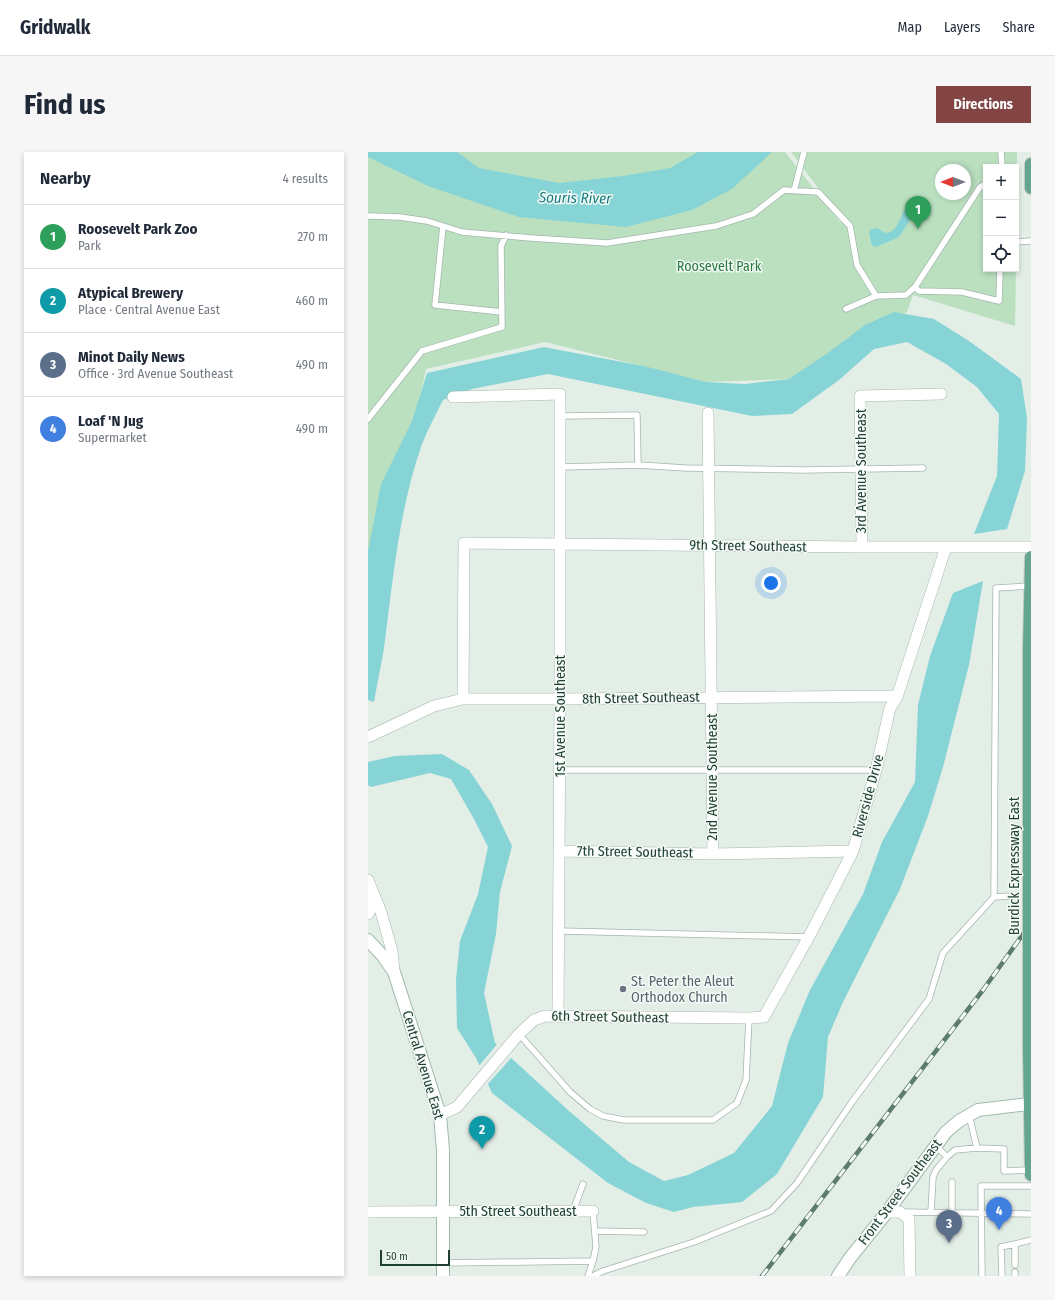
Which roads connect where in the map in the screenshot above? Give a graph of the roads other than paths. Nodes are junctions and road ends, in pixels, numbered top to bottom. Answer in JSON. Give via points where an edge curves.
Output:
{"nodes":[{"id":1,"x":804,"y":152,"type":"edge"},
{"id":2,"x":1001,"y":152,"type":"edge"},
{"id":3,"x":1002,"y":164,"type":"edge"},
{"id":4,"x":1031,"y":164,"type":"edge"},
{"id":5,"x":983,"y":186,"type":"edge"},
{"id":6,"x":1031,"y":188,"type":"edge"},
{"id":7,"x":794,"y":191,"type":"junction"},
{"id":8,"x":368,"y":216,"type":"edge"},
{"id":9,"x":443,"y":226,"type":"junction"},
{"id":10,"x":506,"y":235,"type":"junction"},
{"id":11,"x":1031,"y":241,"type":"edge"},
{"id":12,"x":1019,"y":242,"type":"edge"},
{"id":13,"x":1000,"y":272,"type":"edge"},
{"id":14,"x":915,"y":287,"type":"junction"},
{"id":15,"x":876,"y":296,"type":"junction"},
{"id":16,"x":846,"y":309,"type":"dead end"},
{"id":17,"x":502,"y":312,"type":"junction"},
{"id":18,"x":941,"y":394,"type":"dead end"},
{"id":19,"x":453,"y":397,"type":"dead end"},
{"id":20,"x":708,"y":412,"type":"dead end"},
{"id":21,"x":561,"y":416,"type":"junction"},
{"id":22,"x":368,"y":419,"type":"edge"},
{"id":23,"x":638,"y":465,"type":"junction"},
{"id":24,"x":561,"y":467,"type":"junction"},
{"id":25,"x":924,"y":468,"type":"dead end"},
{"id":26,"x":709,"y":469,"type":"junction"},
{"id":27,"x":861,"y":469,"type":"junction"},
{"id":28,"x":561,"y":544,"type":"junction"},
{"id":29,"x":710,"y":545,"type":"junction"},
{"id":30,"x":862,"y":547,"type":"junction"},
{"id":31,"x":946,"y":547,"type":"junction"},
{"id":32,"x":1031,"y":547,"type":"edge"},
{"id":33,"x":1031,"y":557,"type":"edge"},
{"id":34,"x":1030,"y":586,"type":"junction"},
{"id":35,"x":712,"y":697,"type":"junction"},
{"id":36,"x":897,"y":697,"type":"junction"},
{"id":37,"x":463,"y":699,"type":"junction"},
{"id":38,"x":560,"y":699,"type":"junction"},
{"id":39,"x":368,"y":737,"type":"edge"},
{"id":40,"x":560,"y":770,"type":"junction"},
{"id":41,"x":876,"y":770,"type":"junction"},
{"id":42,"x":713,"y":771,"type":"junction"},
{"id":43,"x":560,"y":851,"type":"junction"},
{"id":44,"x":853,"y":851,"type":"junction"},
{"id":45,"x":713,"y":854,"type":"junction"},
{"id":46,"x":369,"y":882,"type":"edge"},
{"id":47,"x":994,"y":896,"type":"junction"},
{"id":48,"x":1011,"y":896,"type":"dead end"},
{"id":49,"x":368,"y":914,"type":"edge"},
{"id":50,"x":560,"y":931,"type":"junction"},
{"id":51,"x":809,"y":937,"type":"junction"},
{"id":52,"x":368,"y":940,"type":"edge"},
{"id":53,"x":394,"y":972,"type":"junction"},
{"id":54,"x":558,"y":1016,"type":"junction"},
{"id":55,"x":749,"y":1018,"type":"junction"},
{"id":56,"x":518,"y":1036,"type":"junction"},
{"id":57,"x":1030,"y":1103,"type":"edge"},
{"id":58,"x":969,"y":1114,"type":"junction"},
{"id":59,"x":440,"y":1115,"type":"junction"},
{"id":60,"x":936,"y":1146,"type":"junction"},
{"id":61,"x":977,"y":1148,"type":"junction"},
{"id":62,"x":947,"y":1157,"type":"junction"},
{"id":63,"x":1031,"y":1170,"type":"edge"},
{"id":64,"x":1031,"y":1175,"type":"edge"},
{"id":65,"x":952,"y":1182,"type":"dead end"},
{"id":66,"x":583,"y":1184,"type":"dead end"},
{"id":67,"x":1031,"y":1186,"type":"edge"},
{"id":68,"x":573,"y":1211,"type":"junction"},
{"id":69,"x":594,"y":1211,"type":"joint"},
{"id":70,"x":368,"y":1212,"type":"edge"},
{"id":71,"x":443,"y":1212,"type":"junction"},
{"id":72,"x":887,"y":1212,"type":"junction"},
{"id":73,"x":900,"y":1212,"type":"junction"},
{"id":74,"x":931,"y":1212,"type":"junction"},
{"id":75,"x":952,"y":1212,"type":"junction"},
{"id":76,"x":982,"y":1213,"type":"junction"},
{"id":77,"x":1031,"y":1214,"type":"edge"},
{"id":78,"x":595,"y":1232,"type":"junction"},
{"id":79,"x":644,"y":1232,"type":"dead end"},
{"id":80,"x":1031,"y":1240,"type":"edge"},
{"id":81,"x":1015,"y":1244,"type":"junction"},
{"id":82,"x":594,"y":1261,"type":"junction"},
{"id":83,"x":443,"y":1263,"type":"junction"},
{"id":84,"x":1015,"y":1265,"type":"dead end"},
{"id":85,"x":443,"y":1276,"type":"edge"},
{"id":86,"x":588,"y":1276,"type":"edge"},
{"id":87,"x":593,"y":1276,"type":"edge"},
{"id":88,"x":838,"y":1276,"type":"edge"},
{"id":89,"x":910,"y":1276,"type":"edge"},
{"id":90,"x":982,"y":1276,"type":"edge"},
{"id":91,"x":1002,"y":1276,"type":"edge"}],
"edges":[{"from":1,"to":7,"type":"lane"},
{"from":2,"to":3,"type":"lane"},
{"from":4,"to":6,"type":"main road"},
{"from":5,"to":14,"type":"lane"},
{"from":7,"to":10,"type":"lane","via":[[784,190],[753,214],[716,226],[607,243]]},
{"from":7,"to":15,"type":"lane","via":[[818,192],[850,226],[857,265]]},
{"from":8,"to":9,"type":"lane","via":[[427,220]]},
{"from":9,"to":10,"type":"lane","via":[[462,232]]},
{"from":9,"to":17,"type":"lane","via":[[434,305]]},
{"from":10,"to":17,"type":"lane","via":[[501,246]]},
{"from":11,"to":12,"type":"lane"},
{"from":13,"to":14,"type":"lane","via":[[1000,301],[962,292],[918,291]]},
{"from":14,"to":15,"type":"lane","via":[[906,295]]},
{"from":15,"to":16,"type":"lane"},
{"from":17,"to":22,"type":"lane","via":[[502,328],[422,351]]},
{"from":18,"to":27,"type":"street","name":"3rd Avenue Southeast","via":[[860,396]]},
{"from":19,"to":21,"type":"street","name":"1st Avenue Southeast","via":[[560,394]]},
{"from":20,"to":26,"type":"street","name":"2nd Avenue Southeast"},
{"from":21,"to":23,"type":"lane","via":[[637,415]]},
{"from":21,"to":24,"type":"street","name":"1st Avenue Southeast"},
{"from":23,"to":24,"type":"lane"},
{"from":23,"to":26,"type":"lane"},
{"from":24,"to":28,"type":"street","name":"1st Avenue Southeast"},
{"from":25,"to":27,"type":"lane"},
{"from":26,"to":27,"type":"lane"},
{"from":26,"to":29,"type":"street","name":"2nd Avenue Southeast"},
{"from":27,"to":30,"type":"street","name":"3rd Avenue Southeast"},
{"from":28,"to":29,"type":"street","name":"9th Street Southeast"},
{"from":28,"to":37,"type":"street","name":"9th Street Southeast","via":[[464,543]]},
{"from":28,"to":38,"type":"street","name":"1st Avenue Southeast"},
{"from":29,"to":30,"type":"street","name":"9th Street Southeast"},
{"from":29,"to":35,"type":"street","name":"2nd Avenue Southeast"},
{"from":30,"to":31,"type":"street","name":"9th Street Southeast"},
{"from":31,"to":32,"type":"street","name":"9th Street Southeast"},
{"from":31,"to":36,"type":"street","name":"Riverside Drive"},
{"from":33,"to":34,"type":"main road","name":"Burdick Expressway East"},
{"from":34,"to":47,"type":"lane","via":[[996,588]]},
{"from":34,"to":57,"type":"main road","name":"Burdick Expressway East","bridge":true},
{"from":35,"to":36,"type":"street","name":"8th Street Southeast"},
{"from":35,"to":38,"type":"street","name":"8th Street Southeast"},
{"from":35,"to":42,"type":"street","name":"2nd Avenue Southeast"},
{"from":36,"to":41,"type":"street","name":"Riverside Drive","via":[[890,708]]},
{"from":37,"to":38,"type":"street","name":"8th Street Southeast"},
{"from":37,"to":39,"type":"street","name":"8th Street Southeast","via":[[434,706]]},
{"from":38,"to":40,"type":"street","name":"1st Avenue Southeast"},
{"from":40,"to":42,"type":"lane"},
{"from":40,"to":43,"type":"street","name":"1st Avenue Southeast"},
{"from":41,"to":42,"type":"lane"},
{"from":41,"to":44,"type":"street","name":"Riverside Drive"},
{"from":42,"to":45,"type":"street","name":"2nd Avenue Southeast"},
{"from":43,"to":45,"type":"street","name":"7th Street Southeast"},
{"from":43,"to":50,"type":"street","name":"1st Avenue Southeast"},
{"from":44,"to":45,"type":"street","name":"7th Street Southeast"},
{"from":44,"to":51,"type":"street","name":"Riverside Drive"},
{"from":46,"to":49,"type":"street","name":"Central Avenue East","via":[[372,900]]},
{"from":46,"to":53,"type":"street","name":"Central Avenue East","via":[[392,951]]},
{"from":47,"to":48,"type":"lane"},
{"from":47,"to":87,"type":"lane","via":[[943,953],[929,999],[852,1102],[797,1183],[771,1211],[694,1242]]},
{"from":50,"to":51,"type":"lane"},
{"from":50,"to":54,"type":"street","name":"1st Avenue Southeast"},
{"from":51,"to":55,"type":"street","name":"Riverside Drive","via":[[764,1017]]},
{"from":52,"to":53,"type":"street"},
{"from":53,"to":59,"type":"street","name":"Central Avenue East"},
{"from":54,"to":55,"type":"street","name":"6th Street Southeast"},
{"from":54,"to":56,"type":"street","name":"6th Street Southeast","via":[[545,1016],[534,1020]]},
{"from":55,"to":56,"type":"lane","via":[[746,1080],[737,1103],[713,1120],[624,1120],[603,1116],[570,1092]]},
{"from":56,"to":59,"type":"street","name":"6th Street Southeast","via":[[457,1107]]},
{"from":57,"to":58,"type":"street","via":[[987,1108]]},
{"from":57,"to":63,"type":"main road","name":"Burdick Expressway East"},
{"from":58,"to":60,"type":"street","name":"Front Street Southeast","via":[[946,1132]]},
{"from":58,"to":61,"type":"lane"},
{"from":59,"to":71,"type":"street","name":"Central Avenue East"},
{"from":60,"to":62,"type":"lane"},
{"from":60,"to":72,"type":"street","name":"Front Street Southeast"},
{"from":61,"to":62,"type":"lane","via":[[955,1150]]},
{"from":61,"to":63,"type":"lane","via":[[1004,1149],[1004,1171]]},
{"from":62,"to":74,"type":"lane","via":[[933,1177]]},
{"from":63,"to":64,"type":"main road","name":"Burdick Expressway East"},
{"from":65,"to":75,"type":"lane"},
{"from":66,"to":68,"type":"lane"},
{"from":67,"to":76,"type":"lane","via":[[981,1186]]},
{"from":68,"to":69,"type":"street","name":"5th Street Southeast"},
{"from":68,"to":71,"type":"street","name":"5th Street Southeast"},
{"from":69,"to":78,"type":"lane"},
{"from":70,"to":71,"type":"street","name":"5th Street Southeast"},
{"from":71,"to":83,"type":"street","name":"Central Avenue East"},
{"from":72,"to":73,"type":"street"},
{"from":72,"to":88,"type":"street","name":"Front Street Southeast"},
{"from":73,"to":74,"type":"lane"},
{"from":73,"to":89,"type":"street","via":[[909,1220]]},
{"from":74,"to":75,"type":"lane"},
{"from":75,"to":76,"type":"lane"},
{"from":76,"to":77,"type":"lane"},
{"from":76,"to":90,"type":"lane"},
{"from":78,"to":79,"type":"lane"},
{"from":78,"to":82,"type":"lane"},
{"from":80,"to":81,"type":"lane"},
{"from":81,"to":84,"type":"lane"},
{"from":81,"to":91,"type":"lane","via":[[1002,1247]]},
{"from":82,"to":83,"type":"lane"},
{"from":82,"to":86,"type":"lane"},
{"from":83,"to":85,"type":"street","name":"Central Avenue East"}]}
